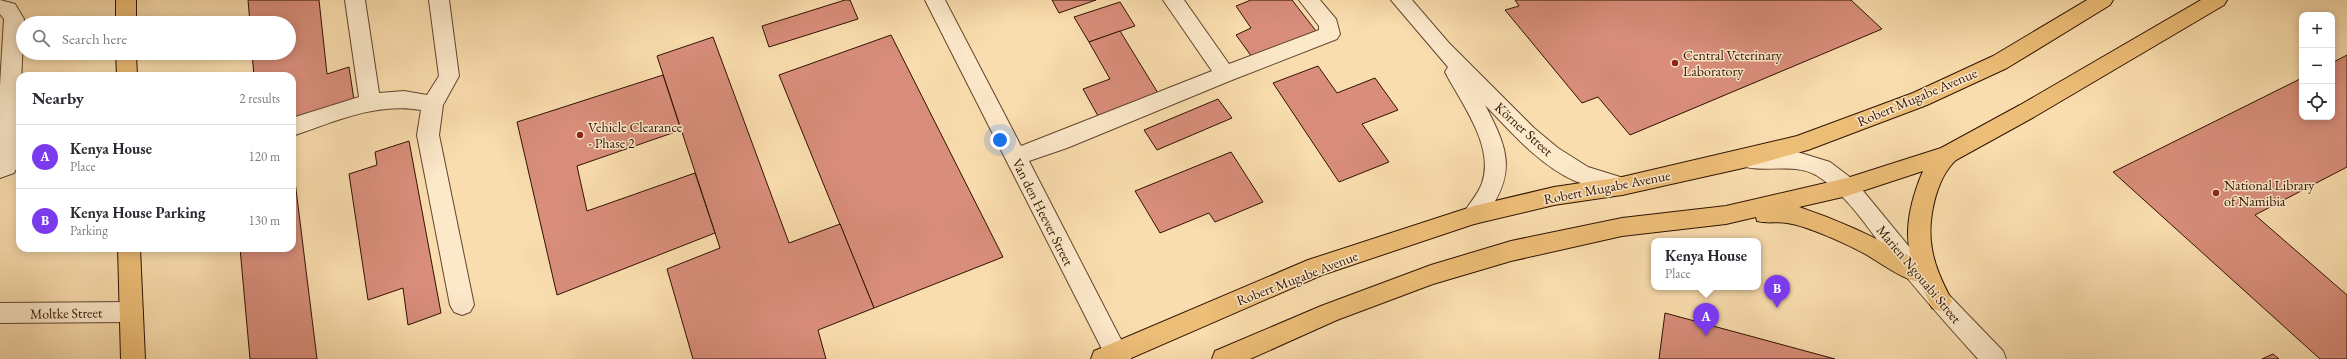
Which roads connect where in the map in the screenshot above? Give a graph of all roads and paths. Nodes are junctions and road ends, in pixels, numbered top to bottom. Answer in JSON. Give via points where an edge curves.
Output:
{"nodes":[{"id":1,"x":126,"y":0,"type":"edge"},
{"id":2,"x":355,"y":0,"type":"edge"},
{"id":3,"x":439,"y":0,"type":"edge"},
{"id":4,"x":935,"y":0,"type":"edge"},
{"id":5,"x":1173,"y":0,"type":"edge"},
{"id":6,"x":1309,"y":0,"type":"edge"},
{"id":7,"x":1401,"y":0,"type":"edge"},
{"id":8,"x":2103,"y":0,"type":"edge"},
{"id":9,"x":2217,"y":0,"type":"edge"},
{"id":10,"x":0,"y":7,"type":"edge"},
{"id":11,"x":126,"y":16,"type":"edge"},
{"id":12,"x":1442,"y":48,"type":"junction"},
{"id":13,"x":126,"y":60,"type":"edge"},
{"id":14,"x":127,"y":72,"type":"edge"},
{"id":15,"x":1225,"y":74,"type":"junction"},
{"id":16,"x":370,"y":102,"type":"junction"},
{"id":17,"x":433,"y":104,"type":"junction"},
{"id":18,"x":296,"y":126,"type":"edge"},
{"id":19,"x":1948,"y":154,"type":"junction"},
{"id":20,"x":1015,"y":157,"type":"junction"},
{"id":21,"x":1743,"y":159,"type":"junction"},
{"id":22,"x":0,"y":169,"type":"edge"},
{"id":23,"x":1622,"y":186,"type":"junction"},
{"id":24,"x":1847,"y":187,"type":"junction"},
{"id":25,"x":1474,"y":215,"type":"junction"},
{"id":26,"x":1726,"y":215,"type":"junction"},
{"id":27,"x":129,"y":252,"type":"edge"},
{"id":28,"x":1916,"y":272,"type":"junction"},
{"id":29,"x":1940,"y":301,"type":"junction"},
{"id":30,"x":462,"y":305,"type":"dead end"},
{"id":31,"x":131,"y":312,"type":"junction"},
{"id":32,"x":0,"y":313,"type":"edge"},
{"id":33,"x":1112,"y":357,"type":"edge"},
{"id":34,"x":133,"y":359,"type":"edge"},
{"id":35,"x":1224,"y":359,"type":"edge"},
{"id":36,"x":1994,"y":359,"type":"edge"}],
"edges":[{"from":1,"to":11,"type":"main road"},
{"from":2,"to":16,"type":"street"},
{"from":3,"to":17,"type":"street","via":[[449,76]]},
{"from":4,"to":20,"type":"street","name":"Van den Heever Street"},
{"from":5,"to":15,"type":"street"},
{"from":6,"to":15,"type":"street","via":[[1329,24],[1330,34]]},
{"from":7,"to":12,"type":"street","name":"Körner Street"},
{"from":8,"to":21,"type":"main road","name":"Robert Mugabe Avenue","via":[[2000,62],[1920,98],[1800,144]]},
{"from":9,"to":19,"type":"main road","via":[[2027,112]]},
{"from":10,"to":22,"type":"street","via":[[8,9],[14,18],[6,167]]},
{"from":12,"to":23,"type":"street","name":"Körner Street","via":[[1526,134],[1550,154],[1581,174]]},
{"from":12,"to":25,"type":"street","name":"Körner Street","via":[[1482,122],[1497,162],[1494,183]]},
{"from":13,"to":14,"type":"main road"},
{"from":15,"to":20,"type":"street","via":[[1059,142]]},
{"from":16,"to":17,"type":"street","via":[[404,99]]},
{"from":16,"to":18,"type":"street"},
{"from":17,"to":30,"type":"street","via":[[428,135]]},
{"from":19,"to":24,"type":"main road"},
{"from":19,"to":29,"type":"main road","via":[[1938,163],[1930,184],[1923,210],[1920,247],[1926,271]]},
{"from":20,"to":33,"type":"street","name":"Van den Heever Street"},
{"from":21,"to":23,"type":"main road","name":"Robert Mugabe Avenue"},
{"from":21,"to":24,"type":"street","name":"Marien Ngouabi Street","via":[[1791,159],[1822,168]]},
{"from":23,"to":25,"type":"main road","name":"Robert Mugabe Avenue","via":[[1554,196]]},
{"from":24,"to":26,"type":"main road"},
{"from":24,"to":28,"type":"street","name":"Marien Ngouabi Street"},
{"from":25,"to":33,"type":"main road","name":"Robert Mugabe Avenue","via":[[1316,268]]},
{"from":26,"to":28,"type":"main road","via":[[1787,213],[1818,223],[1873,247]]},
{"from":26,"to":35,"type":"main road","via":[[1622,228],[1511,251],[1431,275],[1329,313]]},
{"from":27,"to":31,"type":"main road"},
{"from":28,"to":29,"type":"street","name":"Marien Ngouabi Street"},
{"from":29,"to":36,"type":"street","name":"Marien Ngouabi Street"},
{"from":31,"to":32,"type":"street","name":"Moltke Street"},
{"from":31,"to":34,"type":"main road"}]}
